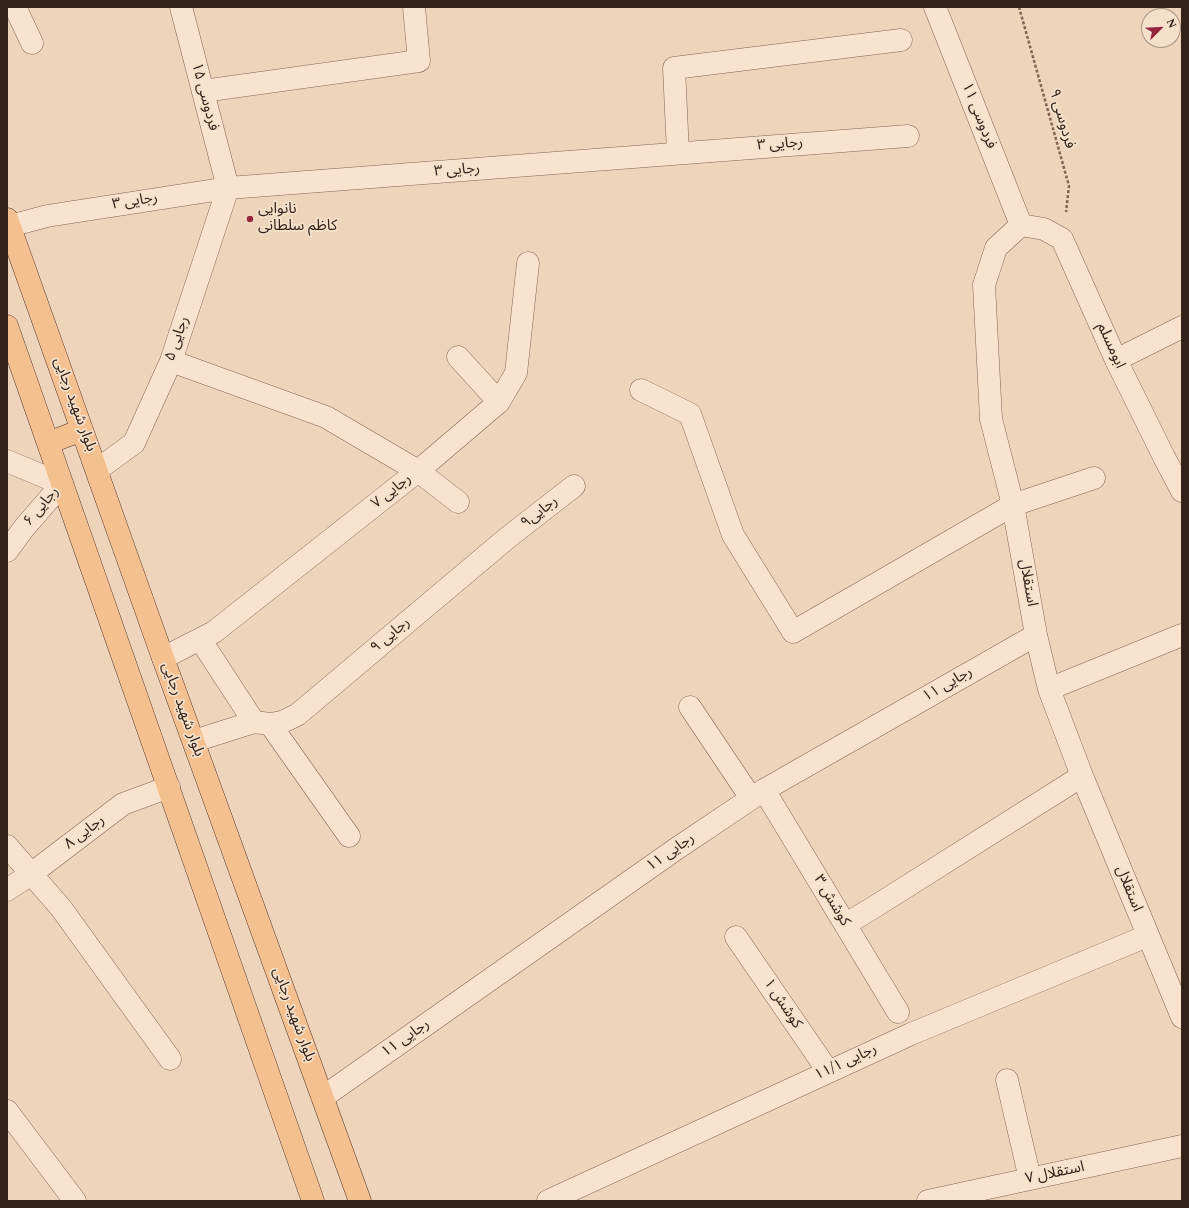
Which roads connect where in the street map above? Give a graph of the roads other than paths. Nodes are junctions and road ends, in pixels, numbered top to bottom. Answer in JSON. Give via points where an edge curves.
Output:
{"nodes":[{"id":1,"x":14,"y":7,"type":"edge"},
{"id":2,"x":181,"y":7,"type":"edge"},
{"id":3,"x":414,"y":7,"type":"edge"},
{"id":4,"x":935,"y":7,"type":"edge"},
{"id":5,"x":901,"y":40,"type":"dead end"},
{"id":6,"x":32,"y":43,"type":"dead end"},
{"id":7,"x":203,"y":91,"type":"junction"},
{"id":8,"x":908,"y":136,"type":"dead end"},
{"id":9,"x":678,"y":153,"type":"junction"},
{"id":10,"x":228,"y":188,"type":"junction"},
{"id":11,"x":8,"y":223,"type":"edge"},
{"id":12,"x":1021,"y":225,"type":"junction"},
{"id":13,"x":528,"y":263,"type":"dead end"},
{"id":14,"x":7,"y":326,"type":"edge"},
{"id":15,"x":1182,"y":327,"type":"edge"},
{"id":16,"x":458,"y":357,"type":"dead end"},
{"id":17,"x":1116,"y":360,"type":"junction"},
{"id":18,"x":171,"y":361,"type":"junction"},
{"id":19,"x":641,"y":390,"type":"dead end"},
{"id":20,"x":499,"y":402,"type":"junction"},
{"id":21,"x":82,"y":430,"type":"junction"},
{"id":22,"x":48,"y":443,"type":"junction"},
{"id":23,"x":7,"y":461,"type":"edge"},
{"id":24,"x":97,"y":470,"type":"junction"},
{"id":25,"x":418,"y":471,"type":"junction"},
{"id":26,"x":1094,"y":478,"type":"dead end"},
{"id":27,"x":62,"y":484,"type":"junction"},
{"id":28,"x":574,"y":486,"type":"dead end"},
{"id":29,"x":1182,"y":491,"type":"edge"},
{"id":30,"x":458,"y":502,"type":"dead end"},
{"id":31,"x":1013,"y":505,"type":"junction"},
{"id":32,"x":506,"y":539,"type":"joint"},
{"id":33,"x":7,"y":551,"type":"edge"},
{"id":34,"x":1036,"y":635,"type":"junction"},
{"id":35,"x":1182,"y":635,"type":"edge"},
{"id":36,"x":200,"y":639,"type":"junction"},
{"id":37,"x":163,"y":658,"type":"junction"},
{"id":38,"x":1049,"y":689,"type":"junction"},
{"id":39,"x":690,"y":707,"type":"dead end"},
{"id":40,"x":262,"y":723,"type":"junction"},
{"id":41,"x":194,"y":741,"type":"junction"},
{"id":42,"x":1082,"y":776,"type":"junction"},
{"id":43,"x":169,"y":787,"type":"junction"},
{"id":44,"x":757,"y":794,"type":"junction"},
{"id":45,"x":350,"y":836,"type":"dead end"},
{"id":46,"x":7,"y":846,"type":"edge"},
{"id":47,"x":31,"y":874,"type":"junction"},
{"id":48,"x":7,"y":890,"type":"edge"},
{"id":49,"x":846,"y":924,"type":"junction"},
{"id":50,"x":1148,"y":936,"type":"junction"},
{"id":51,"x":736,"y":937,"type":"dead end"},
{"id":52,"x":898,"y":1012,"type":"dead end"},
{"id":53,"x":1182,"y":1017,"type":"edge"},
{"id":54,"x":170,"y":1059,"type":"dead end"},
{"id":55,"x":828,"y":1071,"type":"junction"},
{"id":56,"x":1007,"y":1080,"type":"dead end"},
{"id":57,"x":323,"y":1096,"type":"junction"},
{"id":58,"x":7,"y":1111,"type":"edge"},
{"id":59,"x":1182,"y":1146,"type":"edge"},
{"id":60,"x":1030,"y":1179,"type":"junction"},
{"id":61,"x":309,"y":1197,"type":"edge"},
{"id":62,"x":75,"y":1201,"type":"edge"},
{"id":63,"x":360,"y":1201,"type":"edge"},
{"id":64,"x":548,"y":1201,"type":"edge"},
{"id":65,"x":928,"y":1201,"type":"edge"}],
"edges":[{"from":1,"to":6,"type":"street"},
{"from":2,"to":7,"type":"street","name":"فردوسی ۱۵"},
{"from":3,"to":7,"type":"street","via":[[419,61]]},
{"from":4,"to":12,"type":"street","name":"فردوسی ۱۱"},
{"from":5,"to":9,"type":"street","via":[[674,68]]},
{"from":7,"to":10,"type":"street","name":"فردوسی ۱۵"},
{"from":8,"to":9,"type":"street","name":"رجایی ۳"},
{"from":9,"to":10,"type":"street","name":"رجایی ۳"},
{"from":10,"to":11,"type":"street","name":"رجایی ۳"},
{"from":10,"to":18,"type":"street","name":"رجایی ۵"},
{"from":11,"to":21,"type":"main road","name":"بلوار شهید رجایی"},
{"from":12,"to":17,"type":"street","name":"ابومسلم","via":[[1044,230],[1062,238]]},
{"from":12,"to":31,"type":"street","name":"استقلال","via":[[996,248],[984,285],[991,419]]},
{"from":13,"to":20,"type":"street","name":"رجایی ۷","via":[[516,373]]},
{"from":14,"to":22,"type":"main road"},
{"from":15,"to":17,"type":"street"},
{"from":16,"to":20,"type":"street"},
{"from":17,"to":29,"type":"street","name":"ابومسلم"},
{"from":18,"to":24,"type":"street","name":"رجایی ۵","via":[[134,443]]},
{"from":18,"to":25,"type":"street","via":[[326,417]]},
{"from":19,"to":31,"type":"street","via":[[690,414],[734,535],[793,632]]},
{"from":20,"to":25,"type":"street","name":"رجایی ۷"},
{"from":21,"to":22,"type":"main road"},
{"from":21,"to":24,"type":"main road","name":"بلوار شهید رجایی"},
{"from":22,"to":27,"type":"main road"},
{"from":23,"to":27,"type":"street"},
{"from":24,"to":37,"type":"main road","name":"بلوار شهید رجایی"},
{"from":25,"to":30,"type":"street"},
{"from":25,"to":36,"type":"street","name":"رجایی ۷","via":[[214,632]]},
{"from":26,"to":31,"type":"street"},
{"from":27,"to":33,"type":"street","name":"رجایی ۶"},
{"from":27,"to":43,"type":"main road"},
{"from":28,"to":32,"type":"street","name":"رجایی۹"},
{"from":31,"to":34,"type":"street","name":"استقلال"},
{"from":32,"to":40,"type":"street","name":"رجایی ۹","via":[[297,715],[282,722]]},
{"from":34,"to":38,"type":"street","name":"استقلال"},
{"from":34,"to":44,"type":"street","name":"رجایی ۱۱"},
{"from":35,"to":38,"type":"street"},
{"from":36,"to":37,"type":"street","name":"رجایی ۷"},
{"from":36,"to":40,"type":"street"},
{"from":37,"to":41,"type":"main road","name":"بلوار شهید رجایی"},
{"from":38,"to":42,"type":"street","name":"استقلال"},
{"from":39,"to":44,"type":"street","name":"کوشش ۳"},
{"from":40,"to":41,"type":"street"},
{"from":40,"to":45,"type":"street"},
{"from":41,"to":57,"type":"main road","name":"بلوار شهید رجایی"},
{"from":42,"to":49,"type":"street"},
{"from":42,"to":50,"type":"street","name":"استقلال"},
{"from":43,"to":47,"type":"street","name":"رجایی ۸","via":[[123,804]]},
{"from":43,"to":61,"type":"main road"},
{"from":44,"to":49,"type":"street","name":"کوشش ۳"},
{"from":44,"to":57,"type":"street","name":"رجایی ۱۱"},
{"from":46,"to":47,"type":"street"},
{"from":47,"to":48,"type":"street","name":"رجایی ۸"},
{"from":47,"to":54,"type":"street","via":[[61,908]]},
{"from":49,"to":52,"type":"street","name":"کوشش ۳"},
{"from":50,"to":53,"type":"street","name":"استقلال"},
{"from":50,"to":55,"type":"street","name":"رجایی ۱۱/۱"},
{"from":51,"to":55,"type":"street","name":"کوشش ۱"},
{"from":55,"to":64,"type":"street","name":"رجایی ۱۱/۱"},
{"from":56,"to":60,"type":"street"},
{"from":57,"to":63,"type":"main road","name":"بلوار شهید رجایی"},
{"from":58,"to":62,"type":"street"},
{"from":59,"to":60,"type":"street","name":"استقلال ۷"},
{"from":60,"to":65,"type":"street","name":"استقلال ۷"}]}
